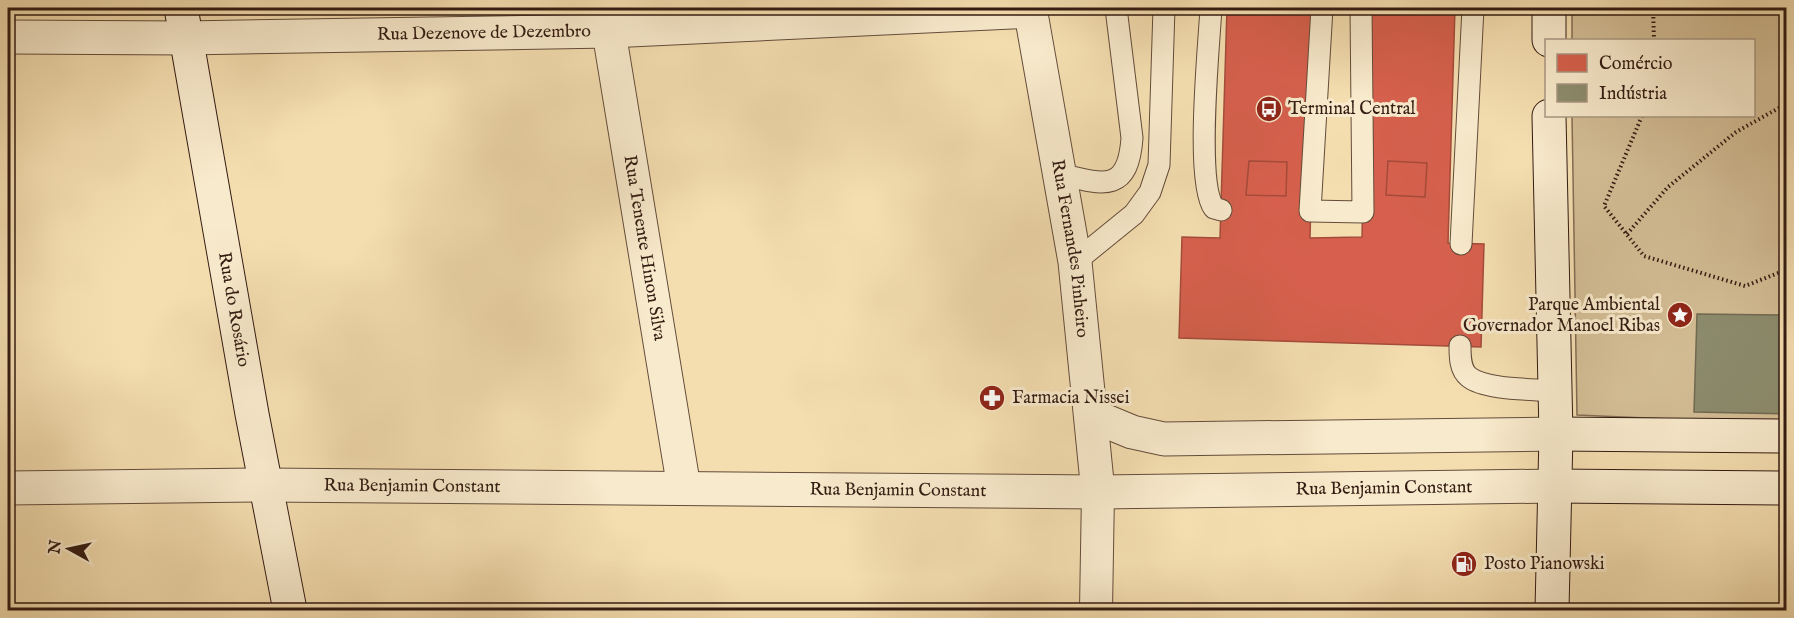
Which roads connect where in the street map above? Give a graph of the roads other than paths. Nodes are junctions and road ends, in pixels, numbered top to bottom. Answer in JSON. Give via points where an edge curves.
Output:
{"nodes":[{"id":1,"x":1116,"y":8,"type":"edge"},
{"id":2,"x":1164,"y":8,"type":"edge"},
{"id":3,"x":1211,"y":8,"type":"edge"},
{"id":4,"x":1322,"y":8,"type":"edge"},
{"id":5,"x":1361,"y":8,"type":"edge"},
{"id":6,"x":1473,"y":8,"type":"edge"},
{"id":7,"x":1549,"y":8,"type":"edge"},
{"id":8,"x":1031,"y":9,"type":"edge"},
{"id":9,"x":607,"y":19,"type":"edge"},
{"id":10,"x":183,"y":23,"type":"edge"},
{"id":11,"x":8,"y":36,"type":"edge"},
{"id":12,"x":1549,"y":39,"type":"edge"},
{"id":13,"x":1550,"y":117,"type":"edge"},
{"id":14,"x":1060,"y":174,"type":"junction"},
{"id":15,"x":1221,"y":210,"type":"dead end"},
{"id":16,"x":1461,"y":244,"type":"dead end"},
{"id":17,"x":1075,"y":262,"type":"junction"},
{"id":18,"x":1460,"y":346,"type":"dead end"},
{"id":19,"x":1554,"y":391,"type":"junction"},
{"id":20,"x":1091,"y":415,"type":"junction"},
{"id":21,"x":1556,"y":434,"type":"junction"},
{"id":22,"x":1786,"y":436,"type":"edge"},
{"id":23,"x":265,"y":485,"type":"junction"},
{"id":24,"x":1554,"y":486,"type":"junction"},
{"id":25,"x":8,"y":488,"type":"edge"},
{"id":26,"x":684,"y":488,"type":"junction"},
{"id":27,"x":1786,"y":488,"type":"edge"},
{"id":28,"x":1098,"y":492,"type":"junction"},
{"id":29,"x":290,"y":610,"type":"edge"},
{"id":30,"x":1096,"y":610,"type":"edge"},
{"id":31,"x":1552,"y":610,"type":"edge"}],
"edges":[{"from":1,"to":14,"type":"lane","via":[[1131,158],[1124,174],[1112,183]]},
{"from":2,"to":17,"type":"lane","via":[[1159,165],[1150,192],[1134,214]]},
{"from":3,"to":15,"type":"lane","via":[[1206,191],[1214,208]]},
{"from":4,"to":5,"type":"lane","via":[[1310,211],[1363,212]]},
{"from":6,"to":16,"type":"lane","via":[[1456,213]]},
{"from":7,"to":12,"type":"street"},
{"from":8,"to":9,"type":"street","name":"Rua Dezenove de Dezembro"},
{"from":8,"to":14,"type":"street","name":"Rua Fernandes Pinheiro"},
{"from":9,"to":10,"type":"street","name":"Rua Dezenove de Dezembro"},
{"from":9,"to":26,"type":"street","name":"Rua Tenente Hinon Silva"},
{"from":10,"to":11,"type":"street","name":"Rua Dezenove de Dezembro"},
{"from":10,"to":23,"type":"street","name":"Rua do Rosário"},
{"from":13,"to":19,"type":"street"},
{"from":14,"to":17,"type":"street","name":"Rua Fernandes Pinheiro"},
{"from":17,"to":20,"type":"street","name":"Rua Fernandes Pinheiro"},
{"from":18,"to":19,"type":"lane","via":[[1464,371],[1482,384]]},
{"from":19,"to":21,"type":"street"},
{"from":20,"to":21,"type":"street","via":[[1132,432],[1174,439]]},
{"from":20,"to":28,"type":"street","name":"Rua Fernandes Pinheiro"},
{"from":21,"to":22,"type":"street"},
{"from":21,"to":24,"type":"street"},
{"from":23,"to":25,"type":"street","name":"Rua Benjamin Constant"},
{"from":23,"to":26,"type":"street","name":"Rua Benjamin Constant"},
{"from":23,"to":29,"type":"street","name":"Rua do Rosário"},
{"from":24,"to":27,"type":"street","name":"Rua Benjamin Constant"},
{"from":24,"to":28,"type":"street","name":"Rua Benjamin Constant"},
{"from":24,"to":31,"type":"street"},
{"from":26,"to":28,"type":"street","name":"Rua Benjamin Constant"},
{"from":28,"to":30,"type":"street"}]}
